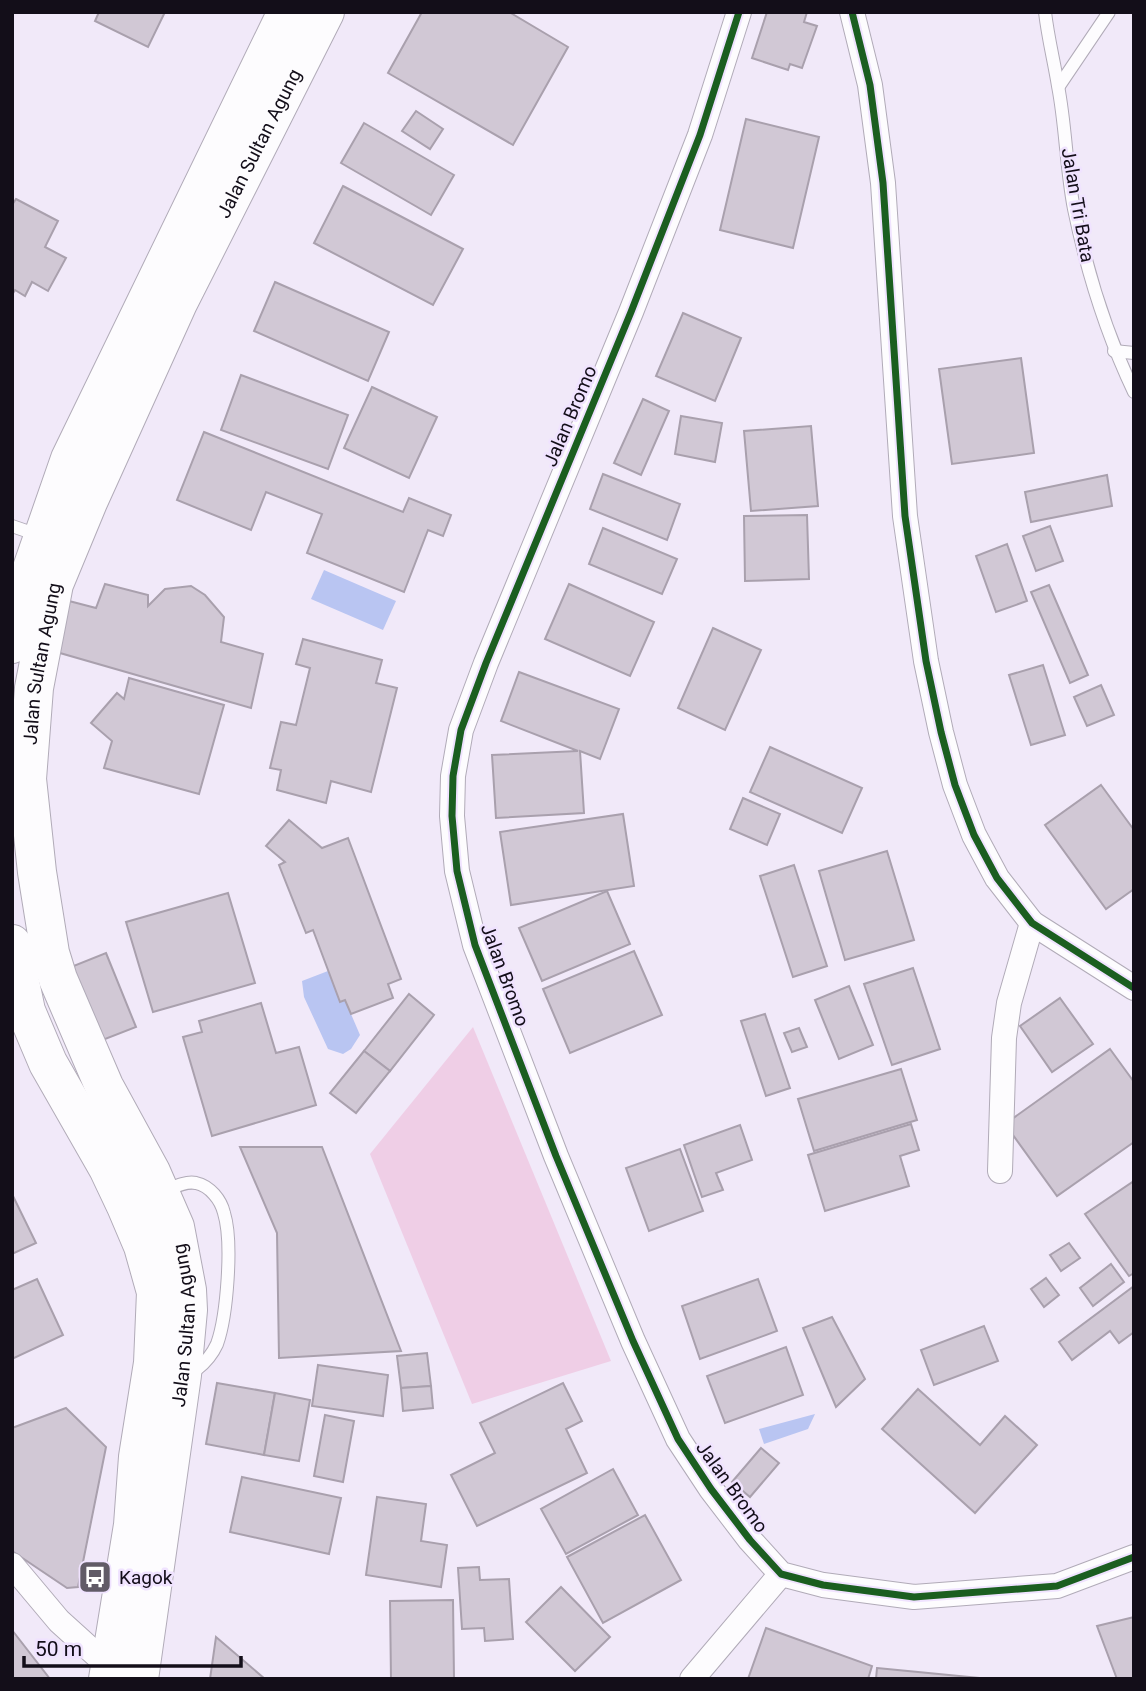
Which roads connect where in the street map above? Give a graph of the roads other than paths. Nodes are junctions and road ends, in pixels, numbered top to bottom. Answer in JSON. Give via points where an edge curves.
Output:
{"nodes":[{"id":1,"x":287,"y":12,"type":"edge"},
{"id":2,"x":325,"y":12,"type":"edge"},
{"id":3,"x":739,"y":12,"type":"edge"},
{"id":4,"x":852,"y":12,"type":"edge"},
{"id":5,"x":1045,"y":12,"type":"edge"},
{"id":6,"x":1109,"y":12,"type":"edge"},
{"id":7,"x":1059,"y":86,"type":"junction"},
{"id":8,"x":1114,"y":351,"type":"junction"},
{"id":9,"x":1134,"y":353,"type":"edge"},
{"id":10,"x":1134,"y":392,"type":"edge"},
{"id":11,"x":27,"y":531,"type":"edge"},
{"id":12,"x":12,"y":644,"type":"edge"},
{"id":13,"x":1031,"y":923,"type":"junction"},
{"id":14,"x":12,"y":944,"type":"edge"},
{"id":15,"x":1134,"y":988,"type":"edge"},
{"id":16,"x":1000,"y":1171,"type":"dead end"},
{"id":17,"x":160,"y":1193,"type":"junction"},
{"id":18,"x":183,"y":1367,"type":"junction"},
{"id":19,"x":1134,"y":1557,"type":"edge"},
{"id":20,"x":12,"y":1565,"type":"edge"},
{"id":21,"x":781,"y":1574,"type":"junction"},
{"id":22,"x":118,"y":1677,"type":"edge"},
{"id":23,"x":692,"y":1679,"type":"edge"}],
"edges":[{"from":1,"to":11,"type":"highway","name":"Jalan Sultan Agung","via":[[70,459]]},
{"from":2,"to":17,"type":"highway","name":"Jalan Sultan Agung","via":[[178,303],[88,502],[54,584],[34,688],[27,779],[50,953],[104,1086]]},
{"from":3,"to":21,"type":"street","name":"Jalan Bromo","via":[[700,135],[461,730],[452,816],[457,871],[475,945],[633,1341],[678,1439],[743,1530]]},
{"from":4,"to":13,"type":"street","via":[[870,85],[883,183],[905,516],[940,732],[975,835],[997,878]]},
{"from":5,"to":7,"type":"lane","name":"Jalan Tri Bata"},
{"from":6,"to":7,"type":"lane"},
{"from":7,"to":8,"type":"lane","name":"Jalan Tri Bata","via":[[1074,207]]},
{"from":8,"to":9,"type":"lane"},
{"from":8,"to":10,"type":"lane","name":"Jalan Tri Bata"},
{"from":11,"to":12,"type":"highway","name":"Jalan Sultan Agung"},
{"from":13,"to":15,"type":"street"},
{"from":13,"to":16,"type":"street","via":[[1004,1038]]},
{"from":14,"to":22,"type":"highway","name":"Jalan Sultan Agung","via":[[30,1021],[126,1206],[156,1292],[153,1363],[138,1457]]},
{"from":17,"to":18,"type":"highway","name":"Jalan Sultan Agung","via":[[183,1259],[188,1310]]},
{"from":17,"to":18,"type":"lane","via":[[193,1182],[211,1191],[225,1213],[225,1306],[218,1341],[197,1369]]},
{"from":18,"to":22,"type":"highway","name":"Jalan Sultan Agung"},
{"from":19,"to":21,"type":"street","via":[[1057,1586],[914,1597],[823,1585]]},
{"from":20,"to":22,"type":"street","via":[[59,1621]]},
{"from":21,"to":23,"type":"street"}]}
